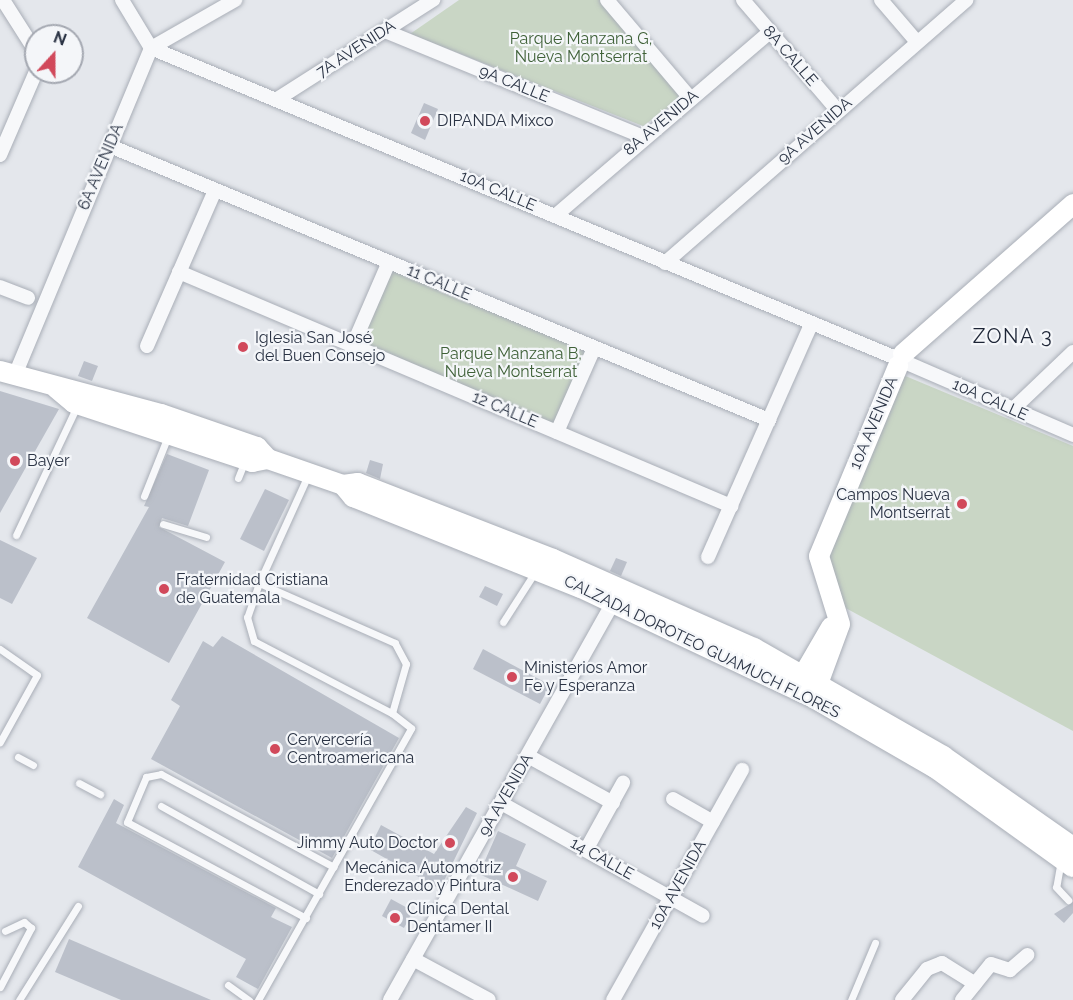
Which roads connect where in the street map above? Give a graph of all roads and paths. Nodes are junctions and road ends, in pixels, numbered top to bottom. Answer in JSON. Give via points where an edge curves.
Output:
{"nodes":[{"id":1,"x":3,"y":0,"type":"edge"},
{"id":2,"x":122,"y":0,"type":"edge"},
{"id":3,"x":235,"y":0,"type":"edge"},
{"id":4,"x":433,"y":0,"type":"edge"},
{"id":5,"x":608,"y":0,"type":"edge"},
{"id":6,"x":743,"y":0,"type":"edge"},
{"id":7,"x":881,"y":0,"type":"edge"},
{"id":8,"x":966,"y":0,"type":"edge"},
{"id":9,"x":384,"y":31,"type":"junction"},
{"id":10,"x":770,"y":32,"type":"junction"},
{"id":11,"x":24,"y":33,"type":"edge"},
{"id":12,"x":917,"y":42,"type":"junction"},
{"id":13,"x":151,"y":48,"type":"junction"},
{"id":14,"x":31,"y":84,"type":"edge"},
{"id":15,"x":279,"y":98,"type":"junction"},
{"id":16,"x":690,"y":98,"type":"junction"},
{"id":17,"x":838,"y":111,"type":"junction"},
{"id":18,"x":643,"y":137,"type":"junction"},
{"id":19,"x":110,"y":146,"type":"junction"},
{"id":20,"x":0,"y":155,"type":"edge"},
{"id":21,"x":214,"y":190,"type":"junction"},
{"id":22,"x":1073,"y":204,"type":"edge"},
{"id":23,"x":555,"y":216,"type":"junction"},
{"id":24,"x":389,"y":262,"type":"junction"},
{"id":25,"x":665,"y":263,"type":"junction"},
{"id":26,"x":179,"y":272,"type":"junction"},
{"id":27,"x":0,"y":287,"type":"edge"},
{"id":28,"x":28,"y":298,"type":"dead end"},
{"id":29,"x":811,"y":325,"type":"junction"},
{"id":30,"x":353,"y":345,"type":"junction"},
{"id":31,"x":147,"y":346,"type":"dead end"},
{"id":32,"x":594,"y":348,"type":"junction"},
{"id":33,"x":1073,"y":352,"type":"edge"},
{"id":34,"x":902,"y":360,"type":"junction"},
{"id":35,"x":8,"y":373,"type":"edge"},
{"id":36,"x":56,"y":388,"type":"junction"},
{"id":37,"x":78,"y":404,"type":"junction"},
{"id":38,"x":1012,"y":410,"type":"junction"},
{"id":39,"x":769,"y":420,"type":"junction"},
{"id":40,"x":557,"y":432,"type":"junction"},
{"id":41,"x":169,"y":433,"type":"junction"},
{"id":42,"x":1073,"y":435,"type":"edge"},
{"id":43,"x":246,"y":459,"type":"junction"},
{"id":44,"x":268,"y":459,"type":"junction"},
{"id":45,"x":309,"y":473,"type":"junction"},
{"id":46,"x":238,"y":478,"type":"dead end"},
{"id":47,"x":343,"y":485,"type":"junction"},
{"id":48,"x":144,"y":496,"type":"dead end"},
{"id":49,"x":731,"y":506,"type":"junction"},
{"id":50,"x":163,"y":524,"type":"dead end"},
{"id":51,"x":16,"y":535,"type":"dead end"},
{"id":52,"x":206,"y":537,"type":"dead end"},
{"id":53,"x":708,"y":557,"type":"dead end"},
{"id":54,"x":537,"y":569,"type":"junction"},
{"id":55,"x":259,"y":583,"type":"junction"},
{"id":56,"x":617,"y":596,"type":"junction"},
{"id":57,"x":503,"y":622,"type":"dead end"},
{"id":58,"x":0,"y":649,"type":"edge"},
{"id":59,"x":808,"y":685,"type":"junction"},
{"id":60,"x":392,"y":713,"type":"junction"},
{"id":61,"x":0,"y":742,"type":"edge"},
{"id":62,"x":528,"y":756,"type":"junction"},
{"id":63,"x":18,"y":757,"type":"dead end"},
{"id":64,"x":33,"y":765,"type":"dead end"},
{"id":65,"x":742,"y":770,"type":"dead end"},
{"id":66,"x":79,"y":783,"type":"dead end"},
{"id":67,"x":623,"y":783,"type":"dead end"},
{"id":68,"x":99,"y":794,"type":"dead end"},
{"id":69,"x":673,"y":799,"type":"dead end"},
{"id":70,"x":501,"y":803,"type":"junction"},
{"id":71,"x":613,"y":803,"type":"junction"},
{"id":72,"x":161,"y":806,"type":"dead end"},
{"id":73,"x":713,"y":822,"type":"junction"},
{"id":74,"x":586,"y":850,"type":"junction"},
{"id":75,"x":1069,"y":857,"type":"edge"},
{"id":76,"x":334,"y":867,"type":"junction"},
{"id":77,"x":319,"y":894,"type":"junction"},
{"id":78,"x":671,"y":897,"type":"junction"},
{"id":79,"x":1068,"y":900,"type":"dead end"},
{"id":80,"x":78,"y":906,"type":"dead end"},
{"id":81,"x":703,"y":916,"type":"dead end"},
{"id":82,"x":306,"y":918,"type":"junction"},
{"id":83,"x":4,"y":931,"type":"dead end"},
{"id":84,"x":875,"y":943,"type":"dead end"},
{"id":85,"x":1027,"y":955,"type":"dead end"},
{"id":86,"x":413,"y":958,"type":"junction"},
{"id":87,"x":975,"y":984,"type":"junction"},
{"id":88,"x":228,"y":985,"type":"dead end"},
{"id":89,"x":0,"y":987,"type":"edge"},
{"id":90,"x":19,"y":1000,"type":"edge"},
{"id":91,"x":249,"y":1000,"type":"edge"},
{"id":92,"x":258,"y":1000,"type":"edge"},
{"id":93,"x":390,"y":1000,"type":"edge"},
{"id":94,"x":489,"y":1000,"type":"edge"},
{"id":95,"x":613,"y":1000,"type":"edge"},
{"id":96,"x":851,"y":1000,"type":"edge"},
{"id":97,"x":902,"y":1000,"type":"edge"},
{"id":98,"x":962,"y":1000,"type":"edge"}],
"edges":[{"from":1,"to":11,"type":"street"},
{"from":2,"to":13,"type":"street"},
{"from":3,"to":13,"type":"street"},
{"from":4,"to":9,"type":"street","name":"7A AVENIDA"},
{"from":5,"to":16,"type":"street"},
{"from":6,"to":10,"type":"street","name":"8A CALLE"},
{"from":7,"to":12,"type":"street"},
{"from":8,"to":12,"type":"street","name":"9A AVENIDA"},
{"from":9,"to":15,"type":"street","name":"7A AVENIDA"},
{"from":9,"to":18,"type":"street","name":"9A CALLE"},
{"from":10,"to":16,"type":"street","name":"8A AVENIDA"},
{"from":10,"to":17,"type":"street","name":"8A CALLE"},
{"from":12,"to":17,"type":"street","name":"9A AVENIDA"},
{"from":13,"to":15,"type":"street","name":"10A CALLE"},
{"from":13,"to":19,"type":"street","name":"6A AVENIDA"},
{"from":14,"to":20,"type":"street"},
{"from":15,"to":23,"type":"street","name":"10A CALLE"},
{"from":16,"to":18,"type":"street","name":"8A AVENIDA"},
{"from":17,"to":25,"type":"street","name":"9A AVENIDA"},
{"from":18,"to":23,"type":"street","name":"8A AVENIDA"},
{"from":19,"to":21,"type":"street","name":"11 CALLE"},
{"from":19,"to":35,"type":"street","name":"6A AVENIDA"},
{"from":21,"to":24,"type":"street","name":"11 CALLE"},
{"from":21,"to":26,"type":"street"},
{"from":22,"to":34,"type":"main road","name":"10A AVENIDA","via":[[920,338]]},
{"from":23,"to":25,"type":"street","name":"10A CALLE"},
{"from":24,"to":30,"type":"street"},
{"from":24,"to":32,"type":"street","name":"11 CALLE"},
{"from":25,"to":29,"type":"street","name":"10A CALLE"},
{"from":26,"to":30,"type":"street","name":"12 CALLE"},
{"from":26,"to":31,"type":"street"},
{"from":27,"to":28,"type":"street"},
{"from":29,"to":34,"type":"street","name":"10A CALLE"},
{"from":29,"to":39,"type":"street"},
{"from":30,"to":40,"type":"street","name":"12 CALLE"},
{"from":32,"to":39,"type":"street","name":"11 CALLE"},
{"from":32,"to":40,"type":"street"},
{"from":33,"to":38,"type":"street"},
{"from":34,"to":38,"type":"street","name":"10A CALLE"},
{"from":34,"to":59,"type":"main road","name":"10A AVENIDA","via":[[819,556],[837,613],[838,636]]},
{"from":35,"to":36,"type":"main road","name":"CALZADA DOROTEO GUAMUCH FLORES"},
{"from":36,"to":37,"type":"main road","name":"CALZADA DOROTEO GUAMUCH FLORES"},
{"from":36,"to":44,"type":"main road","name":"CALZADA DOROTEO GUAMUCH FLORES","via":[[80,388],[161,414],[257,447]]},
{"from":37,"to":41,"type":"main road","name":"CALZADA DOROTEO GUAMUCH FLORES"},
{"from":37,"to":51,"type":"lane"},
{"from":38,"to":42,"type":"street","name":"10A CALLE"},
{"from":39,"to":49,"type":"street"},
{"from":40,"to":49,"type":"street","name":"12 CALLE"},
{"from":41,"to":43,"type":"main road","name":"CALZADA DOROTEO GUAMUCH FLORES"},
{"from":41,"to":48,"type":"lane"},
{"from":43,"to":44,"type":"main road","name":"CALZADA DOROTEO GUAMUCH FLORES"},
{"from":43,"to":46,"type":"lane"},
{"from":44,"to":45,"type":"main road","name":"CALZADA DOROTEO GUAMUCH FLORES"},
{"from":45,"to":47,"type":"main road","name":"CALZADA DOROTEO GUAMUCH FLORES"},
{"from":45,"to":55,"type":"lane"},
{"from":47,"to":54,"type":"main road","name":"CALZADA DOROTEO GUAMUCH FLORES","via":[[353,497]]},
{"from":47,"to":56,"type":"main road","name":"CALZADA DOROTEO GUAMUCH FLORES","via":[[358,483]]},
{"from":49,"to":53,"type":"street"},
{"from":50,"to":52,"type":"lane"},
{"from":54,"to":56,"type":"main road","name":"CALZADA DOROTEO GUAMUCH FLORES"},
{"from":54,"to":57,"type":"lane"},
{"from":55,"to":60,"type":"lane","via":[[247,617],[254,641]]},
{"from":55,"to":60,"type":"lane","via":[[395,643],[406,664]]},
{"from":56,"to":59,"type":"main road","name":"CALZADA DOROTEO GUAMUCH FLORES"},
{"from":56,"to":62,"type":"street","name":"9A AVENIDA"},
{"from":58,"to":61,"type":"lane","via":[[37,675]]},
{"from":59,"to":75,"type":"main road","name":"CALZADA DOROTEO GUAMUCH FLORES","via":[[1048,837]]},
{"from":60,"to":76,"type":"lane","via":[[409,722],[408,735]]},
{"from":62,"to":70,"type":"street","name":"9A AVENIDA"},
{"from":62,"to":71,"type":"street"},
{"from":63,"to":64,"type":"lane"},
{"from":65,"to":73,"type":"street","name":"10A AVENIDA"},
{"from":66,"to":68,"type":"lane"},
{"from":67,"to":71,"type":"street"},
{"from":69,"to":73,"type":"street"},
{"from":70,"to":74,"type":"street","name":"14 CALLE"},
{"from":70,"to":86,"type":"street","name":"9A AVENIDA"},
{"from":71,"to":74,"type":"street"},
{"from":72,"to":77,"type":"lane"},
{"from":73,"to":78,"type":"street","name":"10A AVENIDA"},
{"from":74,"to":78,"type":"street","name":"14 CALLE"},
{"from":75,"to":79,"type":"lane","via":[[1056,887]]},
{"from":76,"to":77,"type":"lane"},
{"from":76,"to":82,"type":"lane","via":[[161,774],[146,777],[127,822]]},
{"from":77,"to":82,"type":"lane"},
{"from":78,"to":81,"type":"street","name":"14 CALLE"},
{"from":78,"to":95,"type":"street","name":"10A AVENIDA"},
{"from":80,"to":90,"type":"lane"},
{"from":82,"to":92,"type":"lane"},
{"from":83,"to":89,"type":"lane","via":[[24,922],[31,928]]},
{"from":84,"to":96,"type":"lane"},
{"from":85,"to":87,"type":"street","via":[[1010,970],[991,964]]},
{"from":86,"to":93,"type":"street","name":"9A AVENIDA"},
{"from":86,"to":94,"type":"street"},
{"from":87,"to":97,"type":"street","via":[[942,963],[927,969]]},
{"from":87,"to":98,"type":"street"},
{"from":88,"to":91,"type":"lane"}]}
